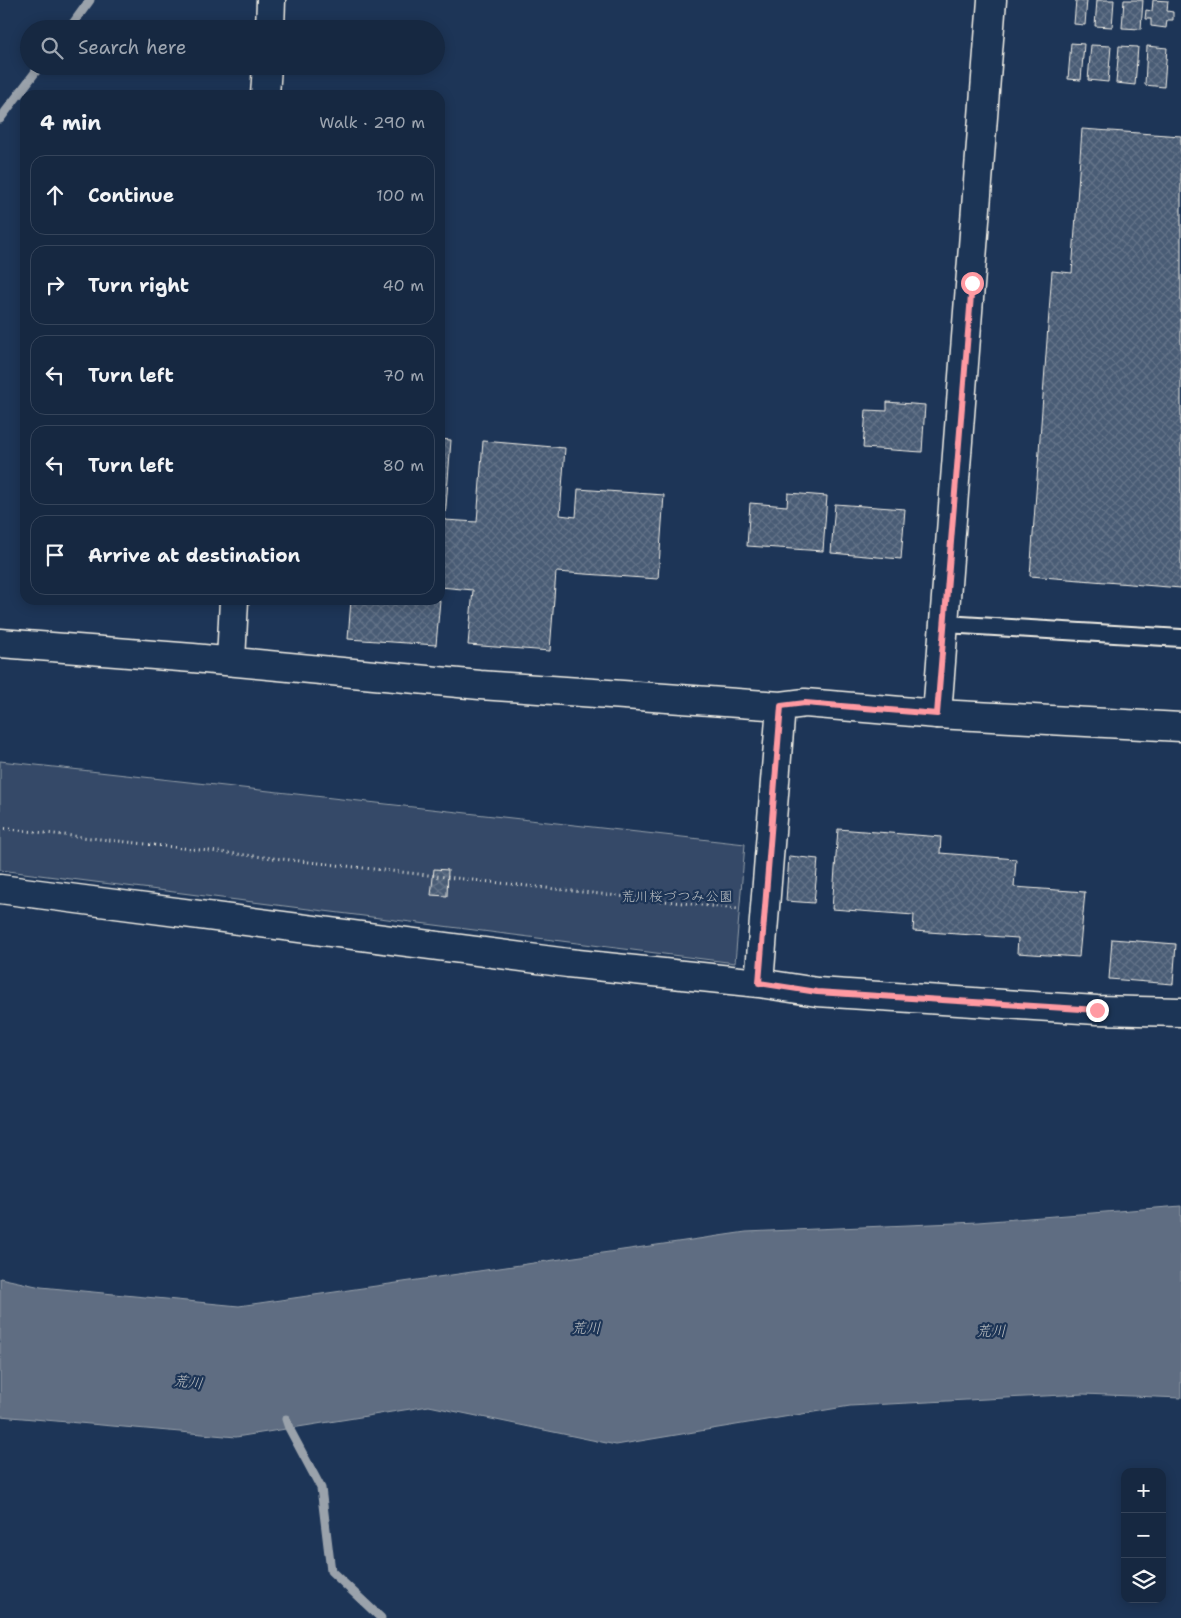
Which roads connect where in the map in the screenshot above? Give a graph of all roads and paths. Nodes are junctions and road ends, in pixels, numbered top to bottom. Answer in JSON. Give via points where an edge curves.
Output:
{"nodes":[{"id":1,"x":271,"y":0,"type":"edge"},
{"id":2,"x":992,"y":0,"type":"edge"},
{"id":3,"x":270,"y":20,"type":"edge"},
{"id":4,"x":266,"y":75,"type":"edge"},
{"id":5,"x":265,"y":90,"type":"edge"},
{"id":6,"x":234,"y":605,"type":"edge"},
{"id":7,"x":945,"y":624,"type":"junction"},
{"id":8,"x":1181,"y":638,"type":"edge"},
{"id":9,"x":0,"y":643,"type":"edge"},
{"id":10,"x":230,"y":661,"type":"junction"},
{"id":11,"x":781,"y":706,"type":"junction"},
{"id":12,"x":937,"y":714,"type":"junction"},
{"id":13,"x":1181,"y":727,"type":"edge"},
{"id":14,"x":0,"y":828,"type":"edge"},
{"id":15,"x":0,"y":889,"type":"edge"},
{"id":16,"x":764,"y":912,"type":"junction"},
{"id":17,"x":759,"y":983,"type":"junction"},
{"id":18,"x":1181,"y":1012,"type":"edge"}],
"edges":[{"from":1,"to":3,"type":"street"},
{"from":2,"to":7,"type":"street"},
{"from":4,"to":5,"type":"street"},
{"from":6,"to":10,"type":"street"},
{"from":7,"to":8,"type":"lane"},
{"from":7,"to":12,"type":"street"},
{"from":9,"to":10,"type":"street"},
{"from":10,"to":11,"type":"street","via":[[480,685]]},
{"from":11,"to":12,"type":"street","via":[[805,703]]},
{"from":11,"to":16,"type":"street"},
{"from":12,"to":13,"type":"street"},
{"from":14,"to":16,"type":"path"},
{"from":15,"to":17,"type":"street","via":[[568,963]]},
{"from":16,"to":17,"type":"street"},
{"from":17,"to":18,"type":"street","via":[[817,992],[1097,1010]]}]}
